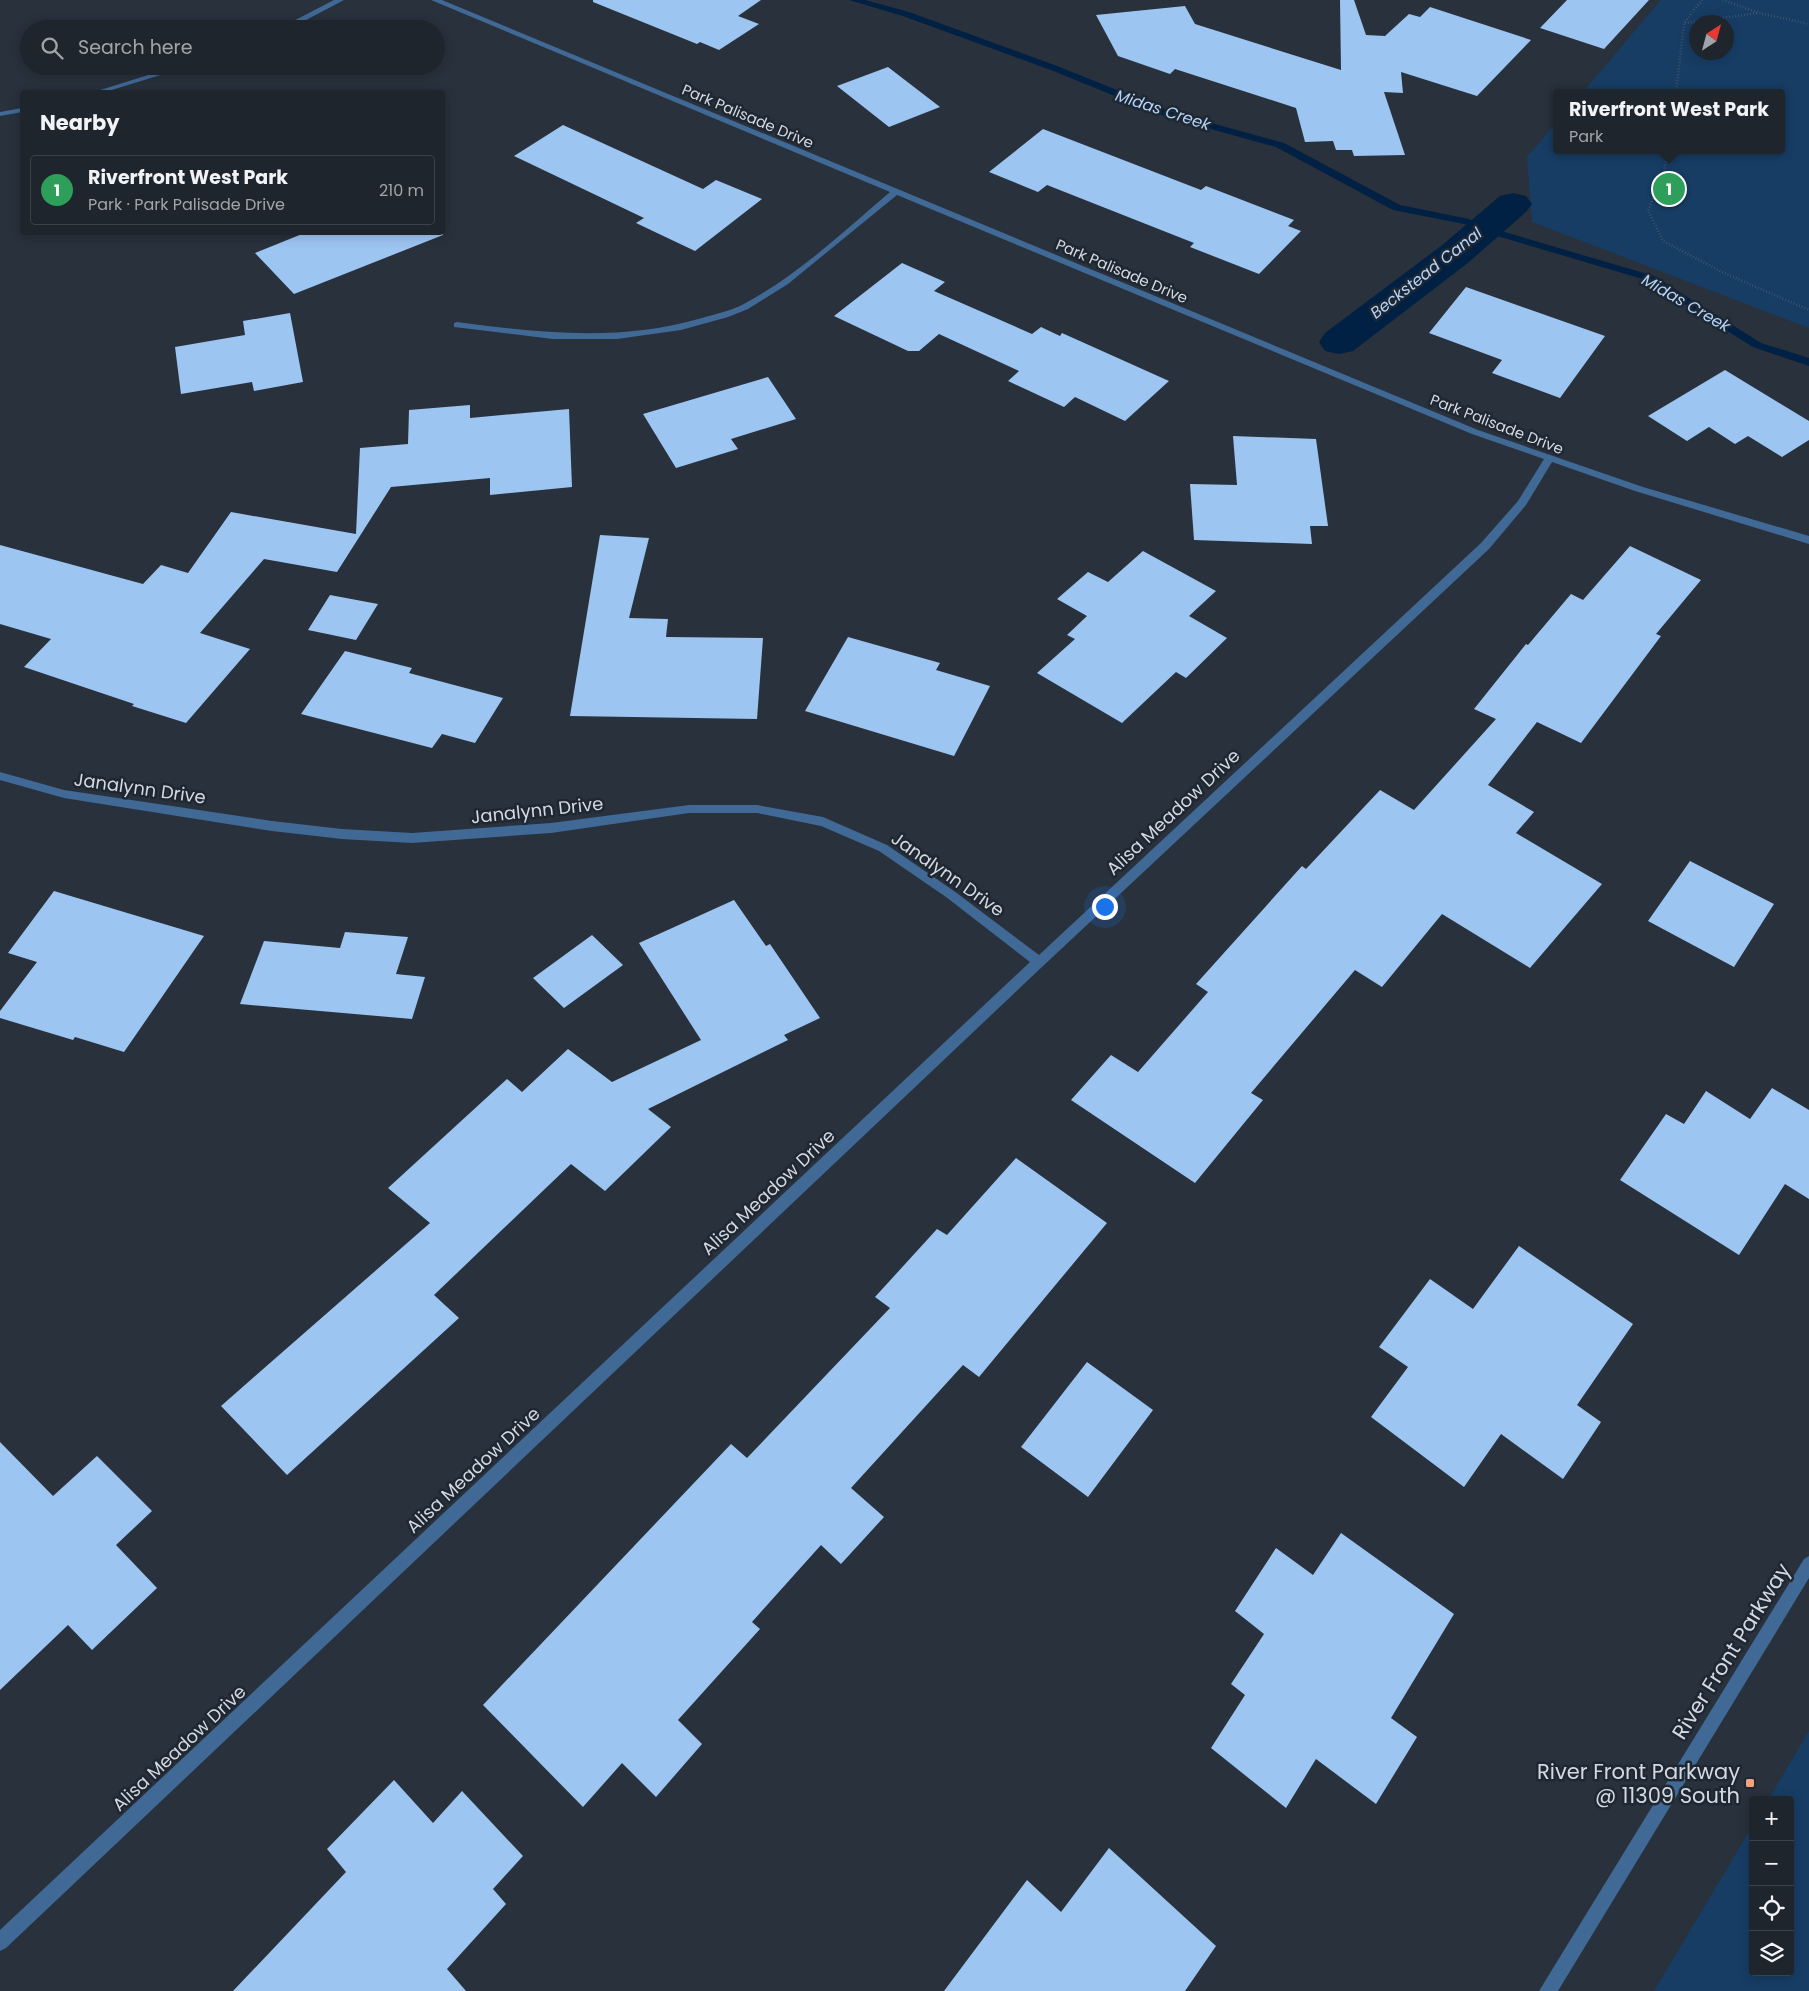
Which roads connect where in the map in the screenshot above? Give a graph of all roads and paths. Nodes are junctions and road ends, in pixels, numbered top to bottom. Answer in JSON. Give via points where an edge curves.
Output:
{"nodes":[{"id":1,"x":340,"y":0,"type":"edge"},
{"id":2,"x":435,"y":0,"type":"edge"},
{"id":3,"x":1702,"y":0,"type":"edge"},
{"id":4,"x":1723,"y":0,"type":"edge"},
{"id":5,"x":1759,"y":13,"type":"junction"},
{"id":6,"x":300,"y":20,"type":"edge"},
{"id":7,"x":1684,"y":24,"type":"junction"},
{"id":8,"x":1809,"y":24,"type":"edge"},
{"id":9,"x":156,"y":75,"type":"edge"},
{"id":10,"x":1676,"y":89,"type":"edge"},
{"id":11,"x":105,"y":90,"type":"edge"},
{"id":12,"x":20,"y":110,"type":"edge"},
{"id":13,"x":0,"y":114,"type":"edge"},
{"id":14,"x":1667,"y":154,"type":"edge"},
{"id":15,"x":896,"y":192,"type":"junction"},
{"id":16,"x":1809,"y":310,"type":"edge"},
{"id":17,"x":456,"y":326,"type":"dead end"},
{"id":18,"x":1550,"y":459,"type":"junction"},
{"id":19,"x":1809,"y":540,"type":"edge"},
{"id":20,"x":0,"y":776,"type":"edge"},
{"id":21,"x":1040,"y":962,"type":"junction"},
{"id":22,"x":1809,"y":1564,"type":"edge"},
{"id":23,"x":0,"y":1942,"type":"edge"},
{"id":24,"x":1548,"y":1991,"type":"edge"}],
"edges":[{"from":1,"to":6,"type":"street"},
{"from":2,"to":15,"type":"street","name":"Park Palisade Drive"},
{"from":3,"to":7,"type":"path"},
{"from":4,"to":5,"type":"path"},
{"from":5,"to":7,"type":"path"},
{"from":5,"to":8,"type":"path"},
{"from":7,"to":10,"type":"path"},
{"from":9,"to":11,"type":"street"},
{"from":12,"to":13,"type":"street"},
{"from":14,"to":16,"type":"path","via":[[1663,176],[1648,210],[1663,241],[1724,273]]},
{"from":15,"to":17,"type":"street","via":[[788,281],[743,308],[686,328],[615,338],[538,336]]},
{"from":15,"to":18,"type":"street","name":"Park Palisade Drive","via":[[1392,398]]},
{"from":18,"to":19,"type":"street","name":"Park Palisade Drive"},
{"from":18,"to":21,"type":"street","name":"Alisa Meadow Drive","via":[[1522,503],[1486,546]]},
{"from":20,"to":21,"type":"street","name":"Janalynn Drive","via":[[64,794],[272,826],[412,838],[551,828],[689,808],[757,809],[823,822],[883,848]]},
{"from":21,"to":23,"type":"street","name":"Alisa Meadow Drive"},
{"from":22,"to":24,"type":"street","name":"River Front Parkway"}]}
